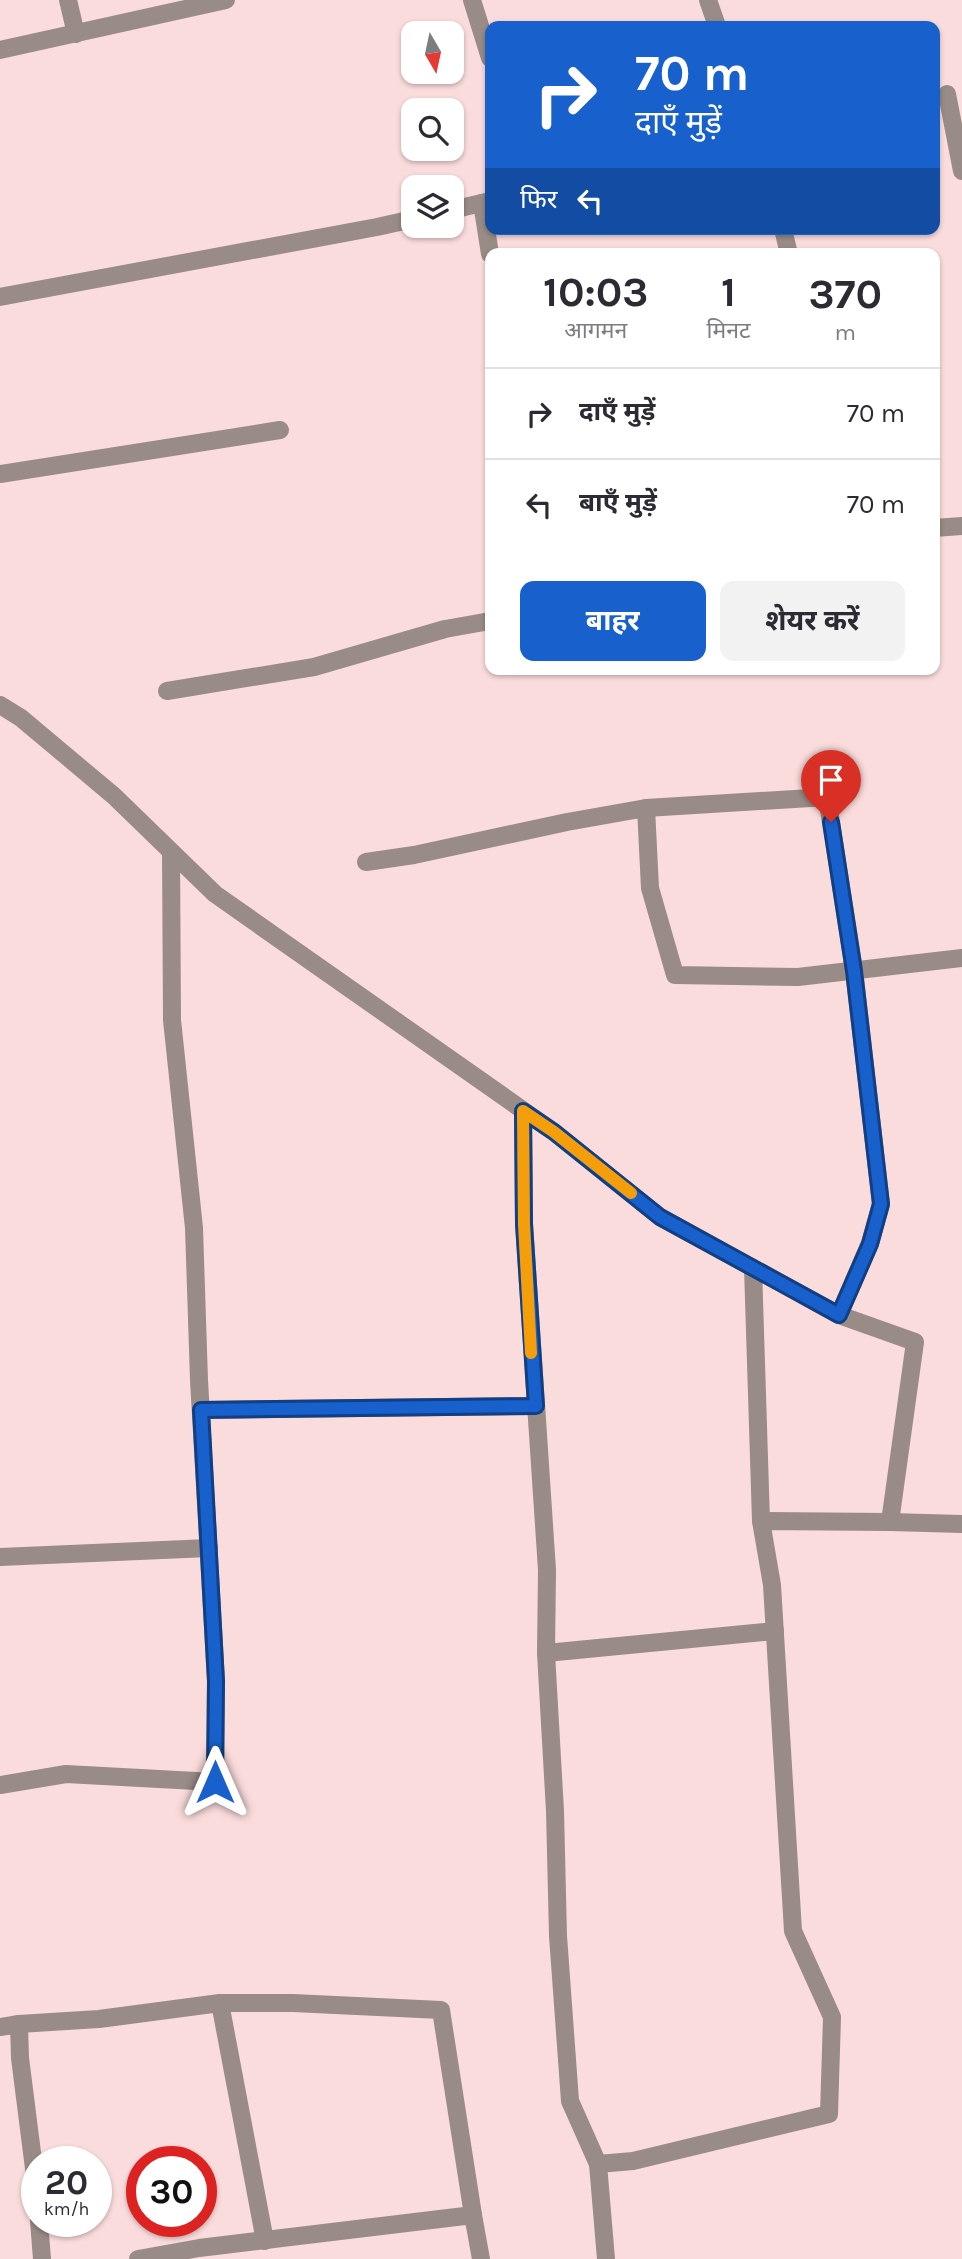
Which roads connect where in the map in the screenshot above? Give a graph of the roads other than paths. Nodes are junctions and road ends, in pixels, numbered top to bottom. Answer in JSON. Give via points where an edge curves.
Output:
{"nodes":[{"id":1,"x":68,"y":0,"type":"edge"},
{"id":2,"x":226,"y":0,"type":"edge"},
{"id":3,"x":472,"y":0,"type":"edge"},
{"id":4,"x":708,"y":0,"type":"edge"},
{"id":5,"x":715,"y":21,"type":"edge"},
{"id":6,"x":76,"y":34,"type":"junction"},
{"id":7,"x":485,"y":42,"type":"edge"},
{"id":8,"x":0,"y":51,"type":"edge"},
{"id":9,"x":948,"y":94,"type":"edge"},
{"id":10,"x":962,"y":171,"type":"edge"},
{"id":11,"x":485,"y":202,"type":"edge"},
{"id":12,"x":464,"y":207,"type":"edge"},
{"id":13,"x":401,"y":222,"type":"edge"},
{"id":14,"x":0,"y":297,"type":"edge"},
{"id":15,"x":281,"y":430,"type":"dead end"},
{"id":16,"x":0,"y":474,"type":"edge"},
{"id":17,"x":962,"y":526,"type":"edge"},
{"id":18,"x":940,"y":527,"type":"edge"},
{"id":19,"x":485,"y":622,"type":"edge"},
{"id":20,"x":167,"y":691,"type":"dead end"},
{"id":21,"x":0,"y":705,"type":"edge"},
{"id":22,"x":646,"y":808,"type":"junction"},
{"id":23,"x":171,"y":852,"type":"junction"},
{"id":24,"x":366,"y":862,"type":"dead end"},
{"id":25,"x":962,"y":958,"type":"edge"},
{"id":26,"x":854,"y":971,"type":"junction"},
{"id":27,"x":523,"y":1111,"type":"junction"},
{"id":28,"x":753,"y":1268,"type":"junction"},
{"id":29,"x":839,"y":1315,"type":"junction"},
{"id":30,"x":536,"y":1406,"type":"junction"},
{"id":31,"x":201,"y":1410,"type":"junction"},
{"id":32,"x":761,"y":1521,"type":"junction"},
{"id":33,"x":890,"y":1522,"type":"junction"},
{"id":34,"x":962,"y":1524,"type":"edge"},
{"id":35,"x":209,"y":1548,"type":"junction"},
{"id":36,"x":0,"y":1557,"type":"edge"},
{"id":37,"x":775,"y":1631,"type":"junction"},
{"id":38,"x":546,"y":1653,"type":"junction"},
{"id":39,"x":0,"y":1785,"type":"edge"},
{"id":40,"x":220,"y":2003,"type":"junction"},
{"id":41,"x":19,"y":2024,"type":"junction"},
{"id":42,"x":0,"y":2027,"type":"edge"},
{"id":43,"x":31,"y":2146,"type":"edge"},
{"id":44,"x":598,"y":2164,"type":"junction"},
{"id":45,"x":473,"y":2215,"type":"junction"},
{"id":46,"x":40,"y":2237,"type":"edge"},
{"id":47,"x":265,"y":2241,"type":"junction"},
{"id":48,"x":42,"y":2259,"type":"edge"},
{"id":49,"x":138,"y":2259,"type":"edge"},
{"id":50,"x":481,"y":2259,"type":"edge"},
{"id":51,"x":606,"y":2259,"type":"edge"}],
"edges":[{"from":1,"to":6,"type":"street"},
{"from":2,"to":6,"type":"street"},
{"from":3,"to":7,"type":"street"},
{"from":4,"to":5,"type":"street"},
{"from":6,"to":8,"type":"street"},
{"from":9,"to":10,"type":"street"},
{"from":11,"to":12,"type":"street"},
{"from":13,"to":14,"type":"street"},
{"from":15,"to":16,"type":"street"},
{"from":17,"to":18,"type":"street"},
{"from":19,"to":20,"type":"street","via":[[314,667]]},
{"from":21,"to":23,"type":"street","via":[[114,796]]},
{"from":22,"to":24,"type":"street"},
{"from":22,"to":26,"type":"street","via":[[650,888],[675,975],[798,977]]},
{"from":22,"to":26,"type":"street","via":[[827,797]]},
{"from":23,"to":27,"type":"street","via":[[215,894]]},
{"from":23,"to":31,"type":"street","via":[[172,1020],[194,1228]]},
{"from":25,"to":26,"type":"street"},
{"from":26,"to":29,"type":"street","via":[[881,1204],[870,1244]]},
{"from":27,"to":28,"type":"street","via":[[660,1217]]},
{"from":27,"to":30,"type":"street","via":[[524,1224]]},
{"from":28,"to":29,"type":"street"},
{"from":28,"to":32,"type":"street"},
{"from":29,"to":33,"type":"street","via":[[915,1342]]},
{"from":30,"to":31,"type":"street"},
{"from":30,"to":38,"type":"street","via":[[547,1570]]},
{"from":31,"to":35,"type":"street"},
{"from":32,"to":33,"type":"street"},
{"from":32,"to":37,"type":"street"},
{"from":33,"to":34,"type":"street"},
{"from":35,"to":36,"type":"street"},
{"from":35,"to":39,"type":"street","via":[[216,1681],[215,1782],[66,1774]]},
{"from":37,"to":38,"type":"street"},
{"from":37,"to":44,"type":"street","via":[[793,1931],[832,2017],[829,2114],[633,2161]]},
{"from":38,"to":44,"type":"street","via":[[570,2101]]},
{"from":40,"to":41,"type":"street"},
{"from":40,"to":45,"type":"street","via":[[441,2010]]},
{"from":40,"to":47,"type":"street"},
{"from":41,"to":42,"type":"street"},
{"from":41,"to":43,"type":"street"},
{"from":44,"to":51,"type":"street"},
{"from":45,"to":47,"type":"street"},
{"from":45,"to":50,"type":"street"},
{"from":46,"to":48,"type":"street"},
{"from":47,"to":49,"type":"street"}]}
